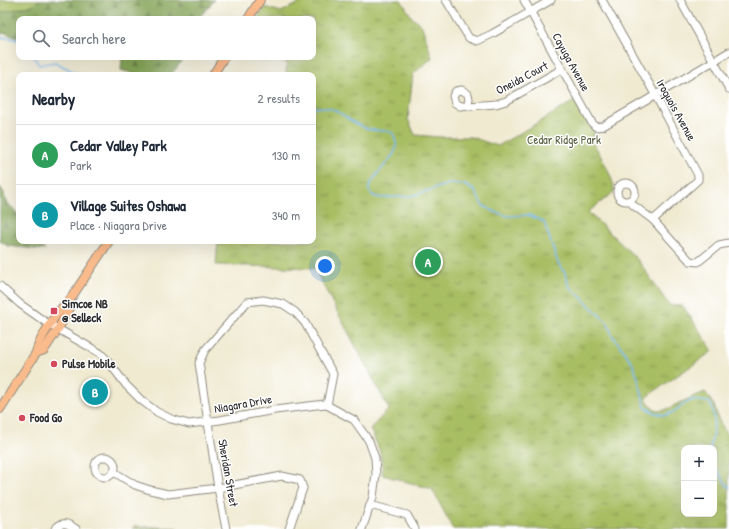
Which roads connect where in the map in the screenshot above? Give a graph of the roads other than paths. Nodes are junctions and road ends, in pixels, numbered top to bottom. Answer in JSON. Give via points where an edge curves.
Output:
{"nodes":[{"id":1,"x":260,"y":0,"type":"edge"},
{"id":2,"x":446,"y":0,"type":"edge"},
{"id":3,"x":524,"y":0,"type":"edge"},
{"id":4,"x":551,"y":0,"type":"edge"},
{"id":5,"x":602,"y":0,"type":"edge"},
{"id":6,"x":680,"y":0,"type":"edge"},
{"id":7,"x":531,"y":12,"type":"junction"},
{"id":8,"x":250,"y":16,"type":"edge"},
{"id":9,"x":729,"y":52,"type":"edge"},
{"id":10,"x":222,"y":60,"type":"edge"},
{"id":11,"x":714,"y":61,"type":"junction"},
{"id":12,"x":562,"y":69,"type":"junction"},
{"id":13,"x":215,"y":72,"type":"edge"},
{"id":14,"x":729,"y":89,"type":"edge"},
{"id":15,"x":655,"y":95,"type":"junction"},
{"id":16,"x":467,"y":105,"type":"dead end"},
{"id":17,"x":630,"y":200,"type":"dead end"},
{"id":18,"x":653,"y":220,"type":"junction"},
{"id":19,"x":729,"y":243,"type":"edge"},
{"id":20,"x":107,"y":244,"type":"edge"},
{"id":21,"x":0,"y":286,"type":"edge"},
{"id":22,"x":54,"y":327,"type":"junction"},
{"id":23,"x":327,"y":405,"type":"junction"},
{"id":24,"x":0,"y":408,"type":"edge"},
{"id":25,"x":208,"y":422,"type":"junction"},
{"id":26,"x":114,"y":472,"type":"dead end"},
{"id":27,"x":218,"y":488,"type":"junction"},
{"id":28,"x":370,"y":505,"type":"junction"},
{"id":29,"x":55,"y":529,"type":"edge"},
{"id":30,"x":76,"y":529,"type":"edge"},
{"id":31,"x":226,"y":529,"type":"edge"},
{"id":32,"x":289,"y":529,"type":"edge"},
{"id":33,"x":362,"y":529,"type":"edge"},
{"id":34,"x":415,"y":529,"type":"edge"}],
"edges":[{"from":1,"to":8,"type":"main road"},
{"from":2,"to":7,"type":"street","via":[[469,38],[473,40],[481,40]]},
{"from":3,"to":7,"type":"street","name":"Cayuga Avenue"},
{"from":4,"to":7,"type":"street"},
{"from":5,"to":15,"type":"street","name":"Iroquois Avenue"},
{"from":6,"to":11,"type":"street"},
{"from":7,"to":12,"type":"street","name":"Cayuga Avenue"},
{"from":9,"to":11,"type":"street"},
{"from":10,"to":13,"type":"main road"},
{"from":11,"to":14,"type":"street"},
{"from":11,"to":15,"type":"street"},
{"from":12,"to":15,"type":"street","name":"Cayuga Avenue","via":[[596,127],[603,126]]},
{"from":12,"to":16,"type":"street","name":"Oneida Court","via":[[502,102],[473,107]]},
{"from":15,"to":18,"type":"street","name":"Iroquois Avenue","via":[[698,175],[698,180]]},
{"from":17,"to":18,"type":"street"},
{"from":18,"to":19,"type":"street","via":[[690,261],[698,262],[720,245]]},
{"from":20,"to":22,"type":"main road","via":[[70,301],[64,306]]},
{"from":21,"to":22,"type":"street","name":"Niagara Drive","via":[[20,304]]},
{"from":22,"to":24,"type":"main road","via":[[37,346],[36,353]]},
{"from":22,"to":25,"type":"street","name":"Niagara Drive","via":[[100,353],[126,385],[157,412],[189,424]]},
{"from":23,"to":25,"type":"street","name":"Niagara Drive","via":[[307,405]]},
{"from":23,"to":25,"type":"street","name":"Sheridan Street","via":[[333,374],[304,323],[295,312],[283,304],[263,300],[247,302],[200,359]]},
{"from":23,"to":28,"type":"street","name":"Niagara Drive","via":[[354,420],[373,449],[376,474]]},
{"from":25,"to":27,"type":"street","name":"Sheridan Street"},
{"from":26,"to":27,"type":"street","via":[[135,485],[168,494]]},
{"from":27,"to":31,"type":"street","name":"Sheridan Street"},
{"from":27,"to":32,"type":"street","via":[[282,476],[300,480],[303,488]]},
{"from":28,"to":33,"type":"street","name":"Niagara Drive"},
{"from":28,"to":34,"type":"street","via":[[407,515]]},
{"from":29,"to":30,"type":"street","via":[[65,523]]}]}
